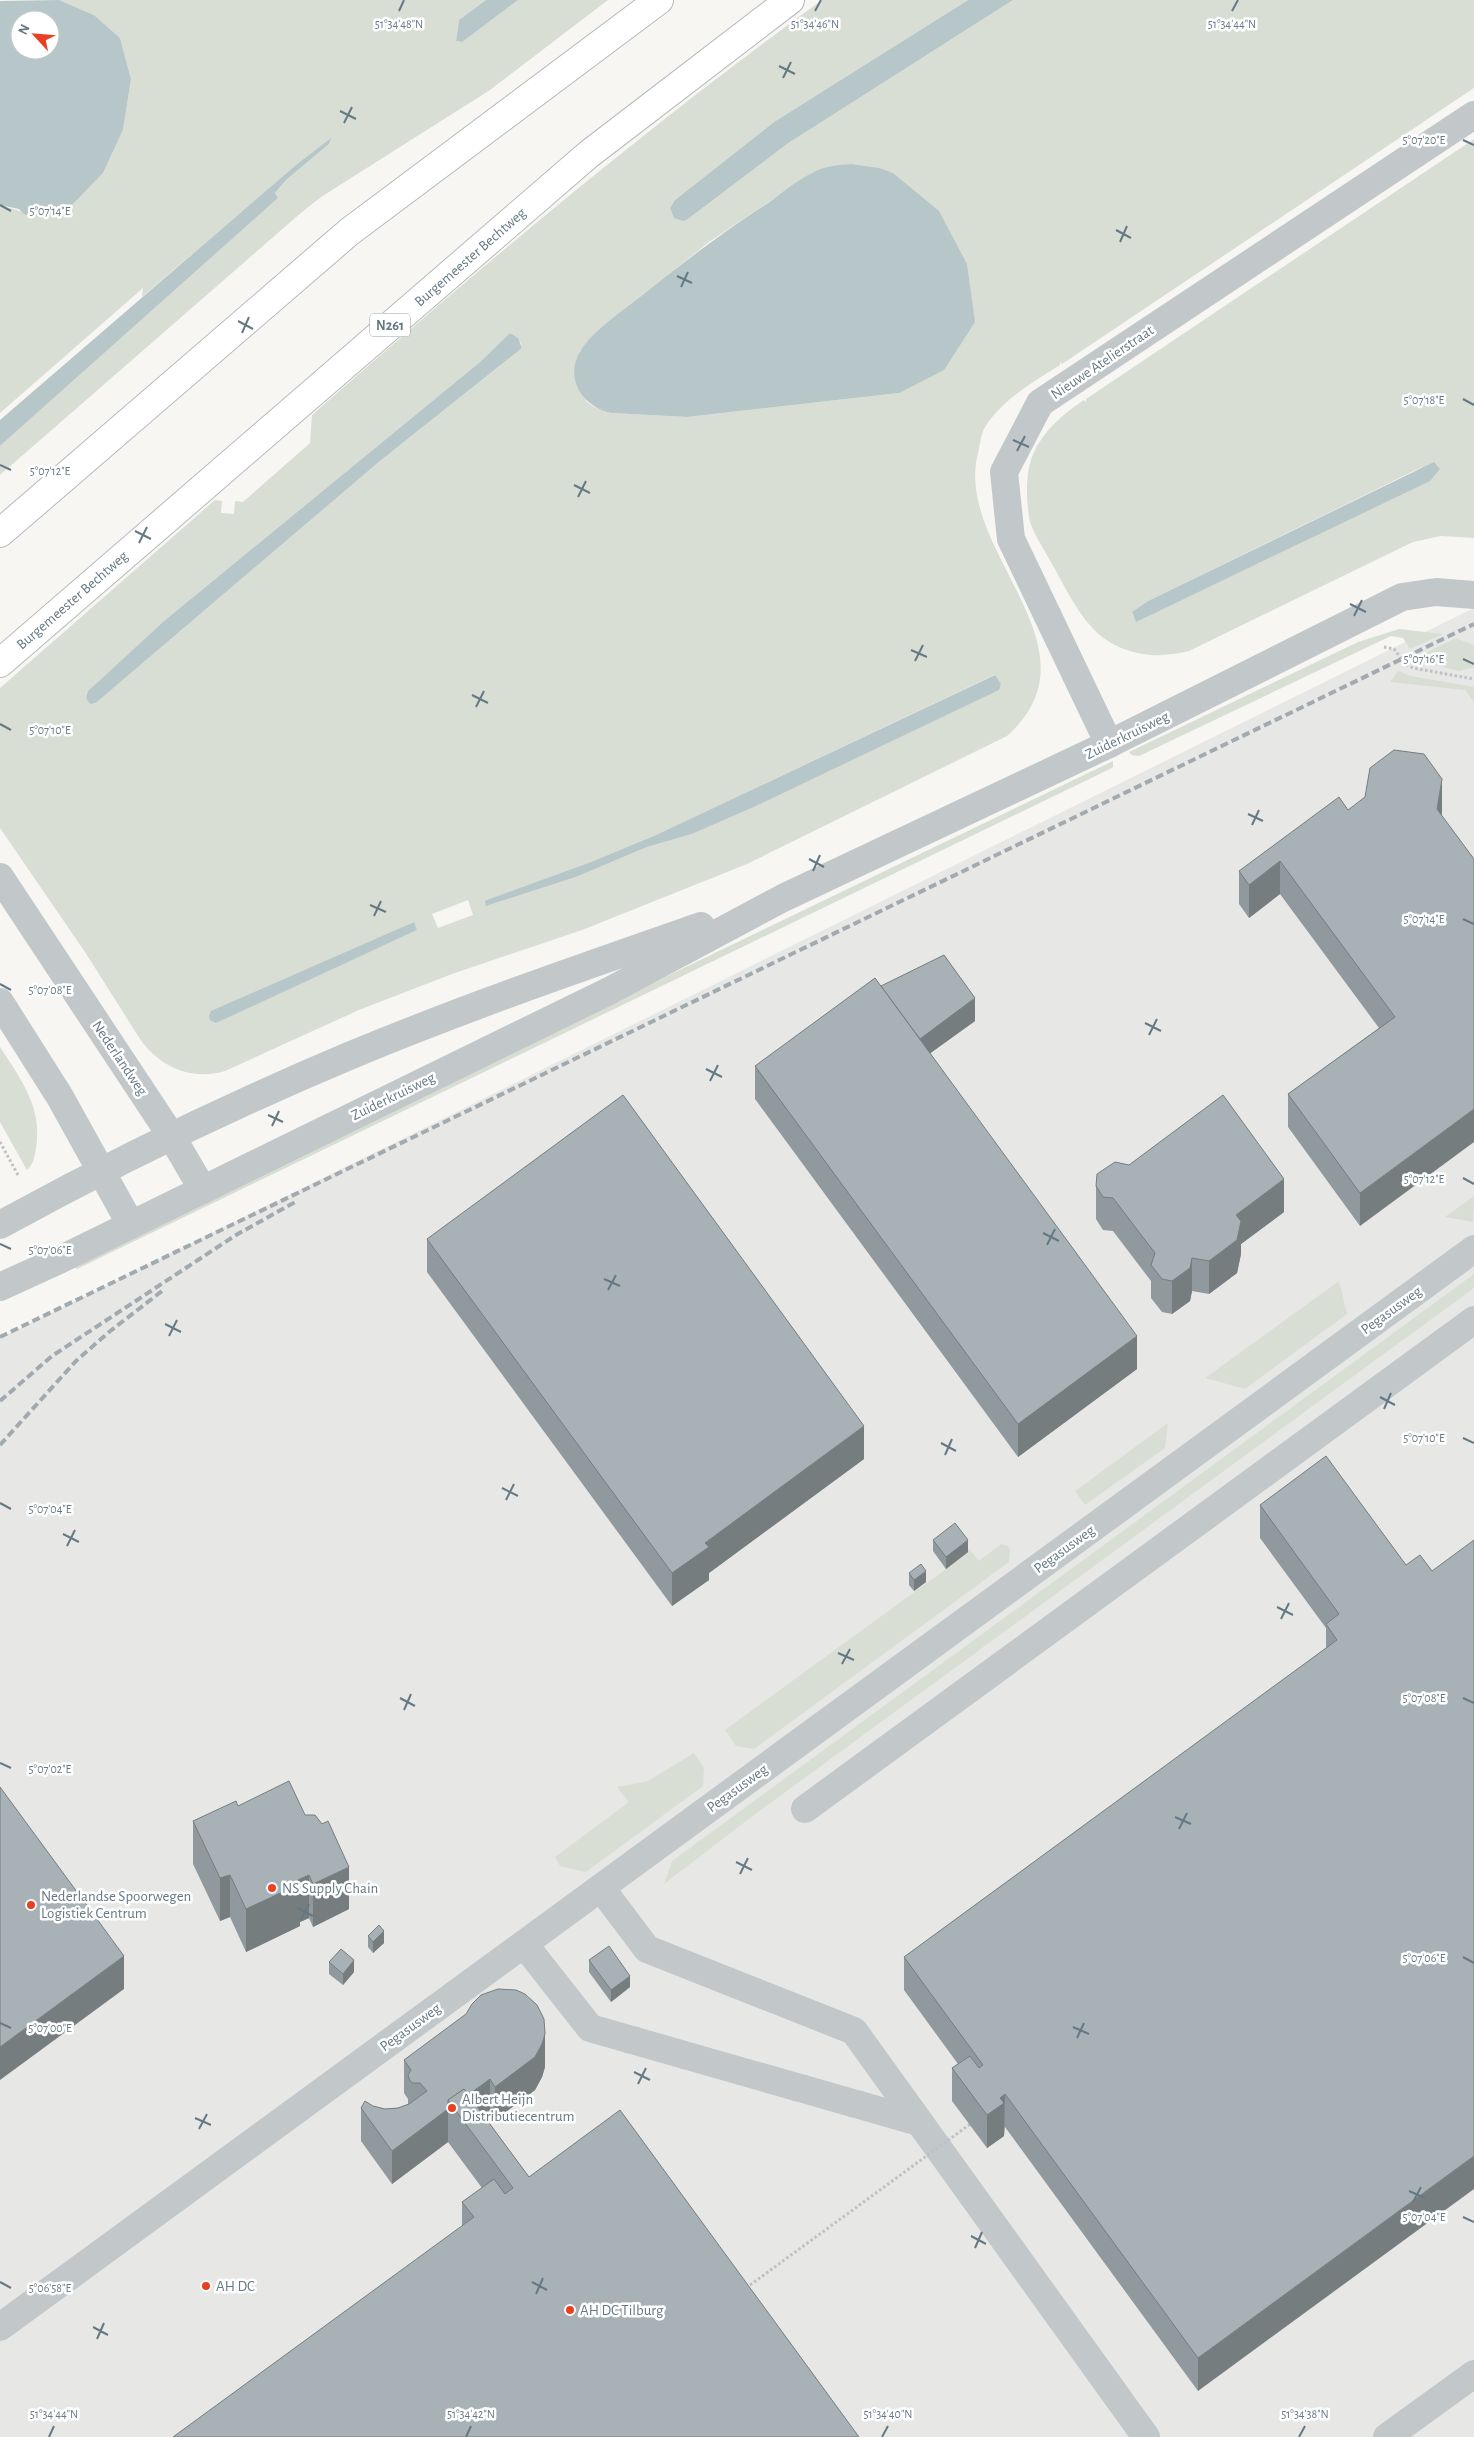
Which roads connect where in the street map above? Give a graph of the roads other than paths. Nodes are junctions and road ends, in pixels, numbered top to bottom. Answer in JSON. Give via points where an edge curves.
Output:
{"nodes":[{"id":1,"x":659,"y":0,"type":"edge"},
{"id":2,"x":790,"y":0,"type":"edge"},
{"id":3,"x":1474,"y":115,"type":"edge"},
{"id":4,"x":0,"y":533,"type":"edge"},
{"id":5,"x":1474,"y":594,"type":"edge"},
{"id":6,"x":0,"y":663,"type":"edge"},
{"id":7,"x":1110,"y":744,"type":"junction"},
{"id":8,"x":0,"y":877,"type":"edge"},
{"id":9,"x":783,"y":898,"type":"junction"},
{"id":10,"x":0,"y":1002,"type":"edge"},
{"id":11,"x":172,"y":1137,"type":"junction"},
{"id":12,"x":100,"y":1170,"type":"junction"},
{"id":13,"x":203,"y":1190,"type":"junction"},
{"id":14,"x":0,"y":1225,"type":"edge"},
{"id":15,"x":130,"y":1225,"type":"junction"},
{"id":16,"x":1474,"y":1249,"type":"edge"},
{"id":17,"x":0,"y":1287,"type":"edge"},
{"id":18,"x":1474,"y":1320,"type":"edge"},
{"id":19,"x":805,"y":1809,"type":"dead end"},
{"id":20,"x":601,"y":1888,"type":"junction"},
{"id":21,"x":524,"y":1944,"type":"junction"},
{"id":22,"x":919,"y":2122,"type":"junction"},
{"id":23,"x":0,"y":2327,"type":"edge"},
{"id":24,"x":1474,"y":2374,"type":"edge"},
{"id":25,"x":1146,"y":2437,"type":"edge"},
{"id":26,"x":1387,"y":2437,"type":"edge"}],
"edges":[{"from":1,"to":4,"type":"main road","via":[[348,232]]},
{"from":2,"to":6,"type":"main road","name":"Burgemeester Bechtweg","number":"N261","via":[[589,154]]},
{"from":3,"to":7,"type":"street","name":"Nieuwe Atelierstraat","via":[[1040,403],[1004,472],[1011,539]]},
{"from":5,"to":7,"type":"street","name":"Zuiderkruisweg","via":[[1436,592],[1402,597]]},
{"from":7,"to":9,"type":"street","name":"Zuiderkruisweg"},
{"from":8,"to":11,"type":"street","name":"Nederlandweg"},
{"from":9,"to":11,"type":"street","name":"Zuiderkruisweg","via":[[501,996],[348,1056]]},
{"from":9,"to":13,"type":"street","name":"Zuiderkruisweg","via":[[610,990]]},
{"from":10,"to":12,"type":"street","via":[[60,1097]]},
{"from":11,"to":12,"type":"street","name":"Zuiderkruisweg"},
{"from":11,"to":13,"type":"street","name":"Nederlandweg"},
{"from":12,"to":14,"type":"street","name":"Zuiderkruisweg"},
{"from":12,"to":15,"type":"street"},
{"from":13,"to":15,"type":"street","name":"Zuiderkruisweg"},
{"from":15,"to":17,"type":"street","name":"Zuiderkruisweg"},
{"from":16,"to":20,"type":"street","name":"Pegasusweg"},
{"from":18,"to":19,"type":"street"},
{"from":20,"to":21,"type":"street","name":"Pegasusweg"},
{"from":20,"to":22,"type":"street","via":[[648,1949],[854,2031]]},
{"from":21,"to":22,"type":"street","via":[[590,2028]]},
{"from":21,"to":23,"type":"street","name":"Pegasusweg"},
{"from":22,"to":25,"type":"street"},
{"from":24,"to":26,"type":"street"}]}
